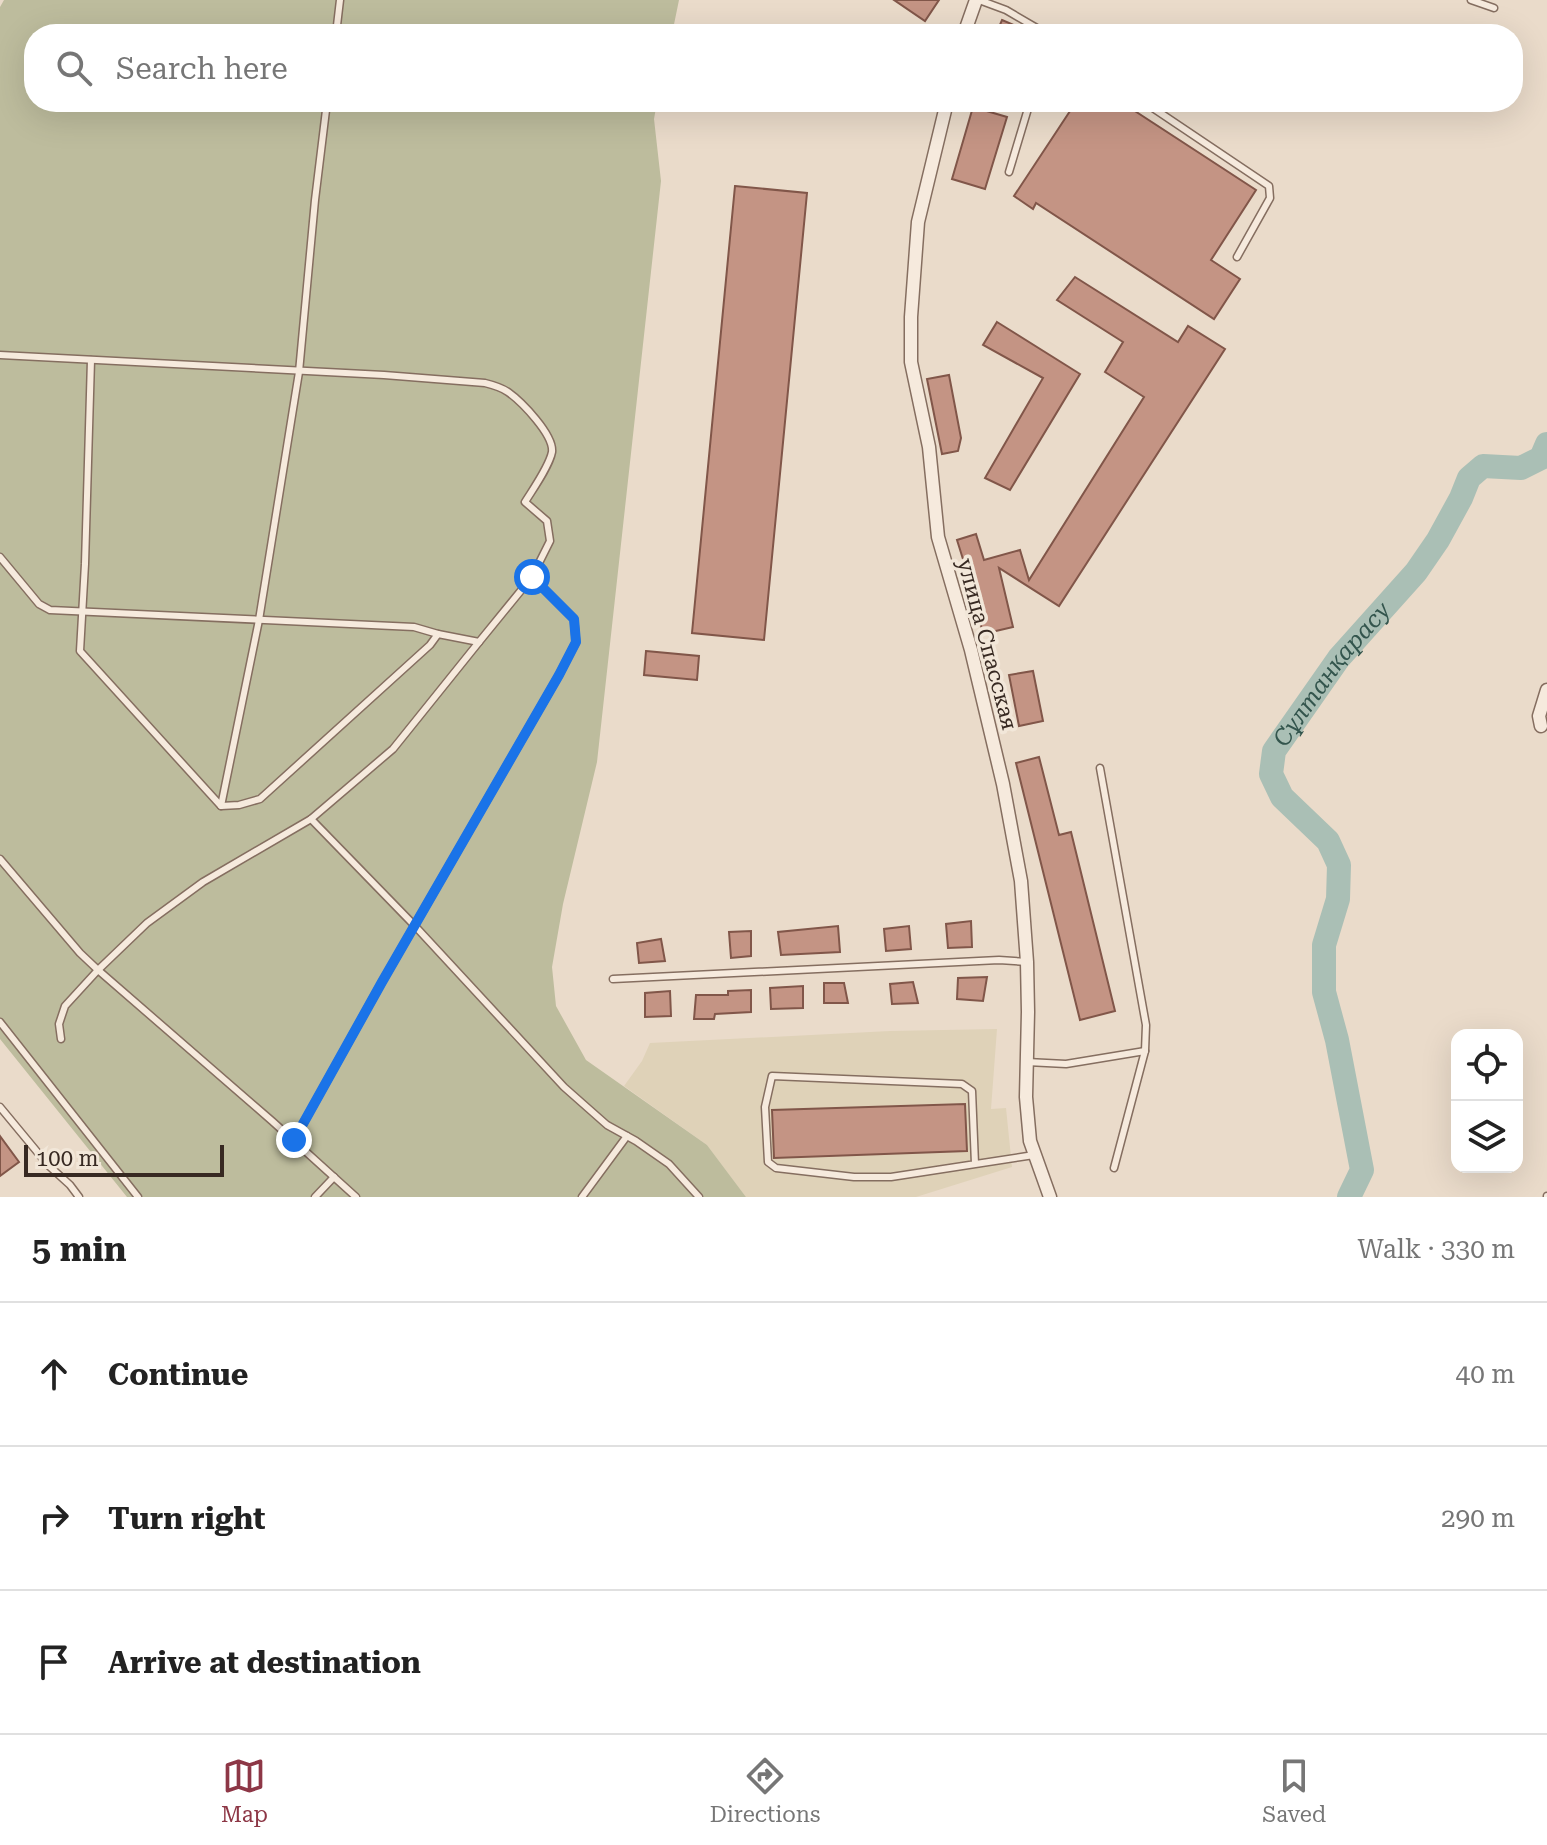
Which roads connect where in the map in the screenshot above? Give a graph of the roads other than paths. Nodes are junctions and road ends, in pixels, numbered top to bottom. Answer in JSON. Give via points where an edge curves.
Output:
{"nodes":[{"id":1,"x":340,"y":0,"type":"edge"},
{"id":2,"x":977,"y":0,"type":"edge"},
{"id":3,"x":1471,"y":0,"type":"edge"},
{"id":4,"x":1494,"y":8,"type":"dead end"},
{"id":5,"x":337,"y":24,"type":"edge"},
{"id":6,"x":968,"y":24,"type":"edge"},
{"id":7,"x":1030,"y":24,"type":"edge"},
{"id":8,"x":326,"y":112,"type":"edge"},
{"id":9,"x":945,"y":112,"type":"edge"},
{"id":10,"x":1027,"y":112,"type":"edge"},
{"id":11,"x":1159,"y":112,"type":"edge"},
{"id":12,"x":1009,"y":172,"type":"dead end"},
{"id":13,"x":1237,"y":257,"type":"dead end"},
{"id":14,"x":0,"y":355,"type":"edge"},
{"id":15,"x":91,"y":360,"type":"junction"},
{"id":16,"x":299,"y":372,"type":"junction"},
{"id":17,"x":0,"y":557,"type":"edge"},
{"id":18,"x":532,"y":577,"type":"junction"},
{"id":19,"x":82,"y":612,"type":"junction"},
{"id":20,"x":259,"y":620,"type":"junction"},
{"id":21,"x":438,"y":634,"type":"junction"},
{"id":22,"x":479,"y":642,"type":"junction"},
{"id":23,"x":1547,"y":690,"type":"edge"},
{"id":24,"x":1541,"y":726,"type":"dead end"},
{"id":25,"x":1100,"y":768,"type":"dead end"},
{"id":26,"x":221,"y":806,"type":"junction"},
{"id":27,"x":311,"y":819,"type":"junction"},
{"id":28,"x":0,"y":859,"type":"edge"},
{"id":29,"x":415,"y":926,"type":"junction"},
{"id":30,"x":1027,"y":962,"type":"junction"},
{"id":31,"x":98,"y":970,"type":"junction"},
{"id":32,"x":613,"y":979,"type":"dead end"},
{"id":33,"x":0,"y":1022,"type":"edge"},
{"id":34,"x":61,"y":1039,"type":"dead end"},
{"id":35,"x":1145,"y":1051,"type":"junction"},
{"id":36,"x":1027,"y":1062,"type":"junction"},
{"id":37,"x":0,"y":1107,"type":"edge"},
{"id":38,"x":627,"y":1136,"type":"junction"},
{"id":39,"x":294,"y":1140,"type":"junction"},
{"id":40,"x":1035,"y":1154,"type":"junction"},
{"id":41,"x":975,"y":1164,"type":"junction"},
{"id":42,"x":1114,"y":1168,"type":"dead end"},
{"id":43,"x":334,"y":1177,"type":"junction"},
{"id":44,"x":79,"y":1197,"type":"edge"},
{"id":45,"x":138,"y":1197,"type":"edge"},
{"id":46,"x":315,"y":1197,"type":"edge"},
{"id":47,"x":356,"y":1197,"type":"edge"},
{"id":48,"x":582,"y":1197,"type":"edge"},
{"id":49,"x":699,"y":1197,"type":"edge"},
{"id":50,"x":1050,"y":1197,"type":"edge"}],
"edges":[{"from":1,"to":5,"type":"lane"},
{"from":2,"to":6,"type":"street"},
{"from":2,"to":7,"type":"lane"},
{"from":3,"to":4,"type":"lane"},
{"from":8,"to":16,"type":"lane"},
{"from":9,"to":30,"type":"street","name":"улица Спасская","via":[[918,222],[911,362],[929,447],[938,537],[1003,784],[1021,881]]},
{"from":10,"to":12,"type":"lane"},
{"from":11,"to":13,"type":"lane","via":[[1269,186],[1270,198]]},
{"from":14,"to":15,"type":"lane"},
{"from":15,"to":16,"type":"lane"},
{"from":15,"to":19,"type":"lane"},
{"from":16,"to":18,"type":"lane","via":[[485,383],[511,394],[549,436],[553,449],[525,502],[547,521],[550,541]]},
{"from":16,"to":20,"type":"lane"},
{"from":17,"to":19,"type":"lane","via":[[39,604]]},
{"from":18,"to":22,"type":"lane"},
{"from":18,"to":29,"type":"lane","via":[[574,619],[576,642]]},
{"from":19,"to":20,"type":"lane"},
{"from":19,"to":26,"type":"lane","via":[[80,651]]},
{"from":20,"to":21,"type":"lane","via":[[414,627]]},
{"from":20,"to":26,"type":"lane"},
{"from":21,"to":22,"type":"lane"},
{"from":21,"to":26,"type":"lane","via":[[260,799]]},
{"from":22,"to":27,"type":"lane","via":[[393,749]]},
{"from":23,"to":24,"type":"street"},
{"from":25,"to":35,"type":"lane","via":[[1146,1025]]},
{"from":27,"to":29,"type":"lane"},
{"from":27,"to":31,"type":"lane","via":[[203,882],[147,923]]},
{"from":28,"to":31,"type":"lane"},
{"from":29,"to":38,"type":"lane","via":[[564,1087]]},
{"from":29,"to":39,"type":"lane"},
{"from":30,"to":32,"type":"lane"},
{"from":30,"to":36,"type":"street","name":"улица Спасская"},
{"from":31,"to":34,"type":"lane","via":[[65,1006]]},
{"from":31,"to":39,"type":"lane"},
{"from":33,"to":45,"type":"lane"},
{"from":35,"to":36,"type":"lane","via":[[1066,1064]]},
{"from":35,"to":42,"type":"lane"},
{"from":36,"to":40,"type":"street","name":"улица Спасская"},
{"from":37,"to":44,"type":"lane"},
{"from":38,"to":48,"type":"lane"},
{"from":38,"to":49,"type":"lane","via":[[669,1164]]},
{"from":39,"to":43,"type":"lane"},
{"from":40,"to":41,"type":"lane"},
{"from":40,"to":50,"type":"street","name":"улица Спасская"},
{"from":41,"to":41,"type":"lane","via":[[891,1177],[776,1168],[768,1162],[765,1107],[772,1076],[962,1084],[972,1091]]},
{"from":43,"to":46,"type":"lane"},
{"from":43,"to":47,"type":"lane"}]}
